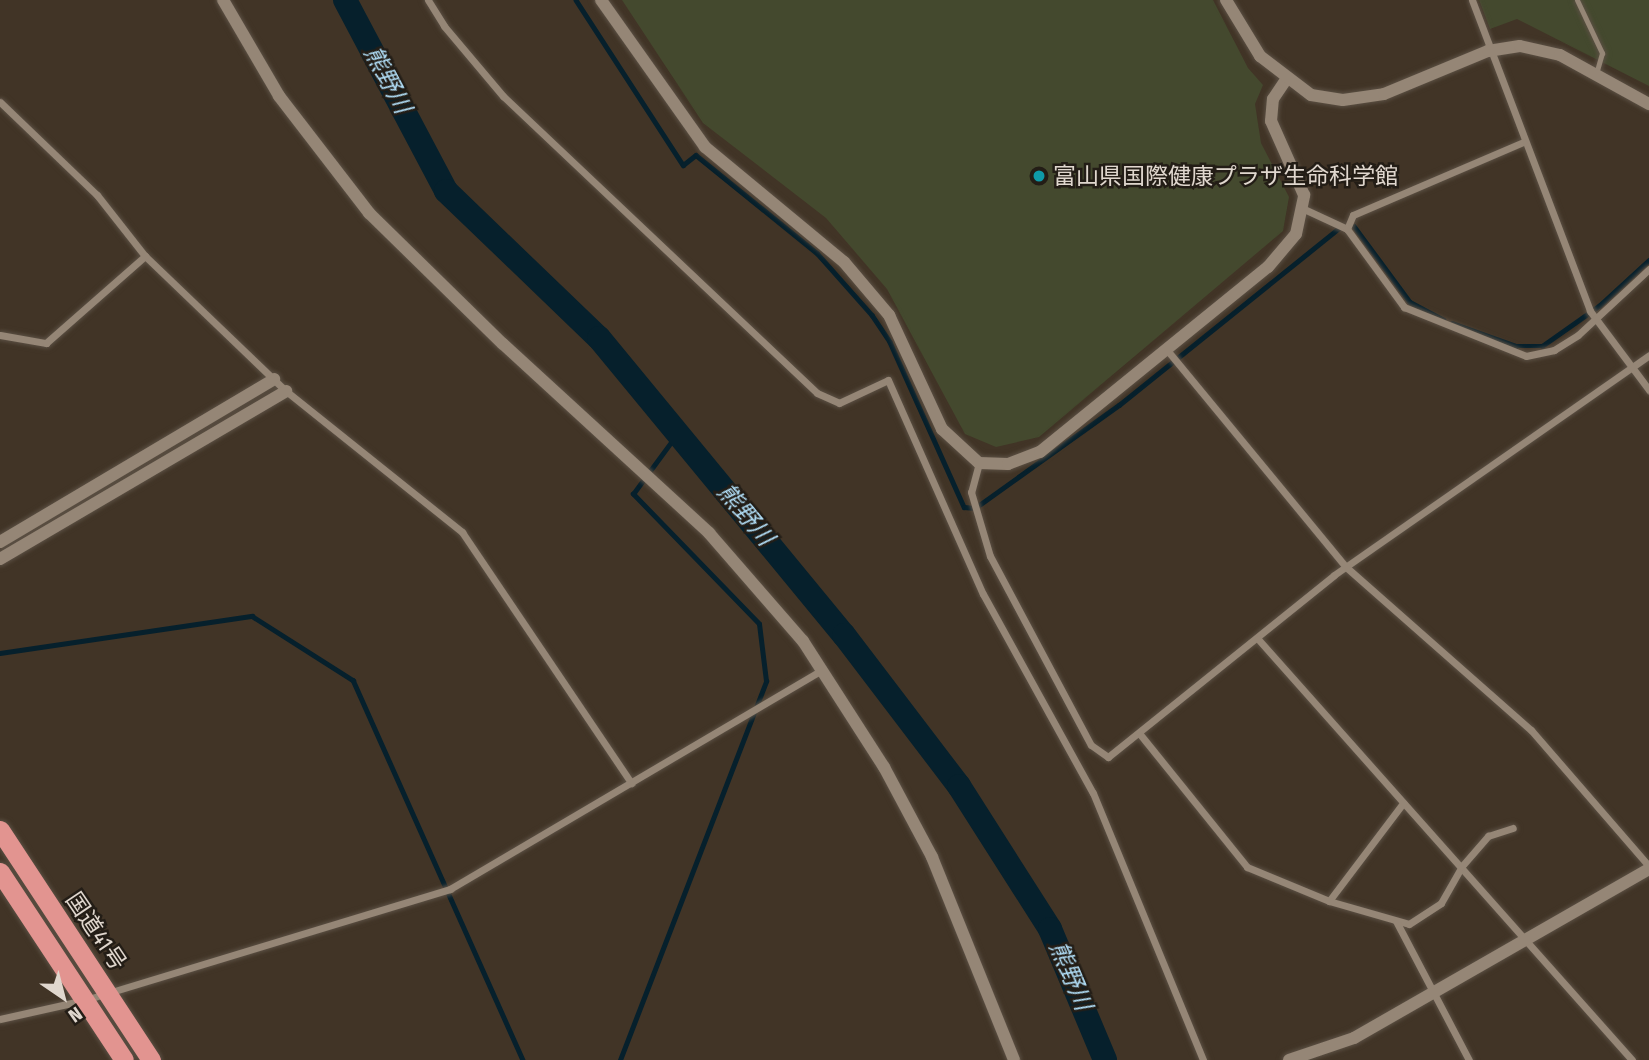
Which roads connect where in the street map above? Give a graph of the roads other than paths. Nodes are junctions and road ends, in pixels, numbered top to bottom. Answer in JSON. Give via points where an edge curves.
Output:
{"nodes":[{"id":1,"x":223,"y":0,"type":"edge"},
{"id":2,"x":428,"y":0,"type":"edge"},
{"id":3,"x":601,"y":0,"type":"edge"},
{"id":4,"x":1226,"y":0,"type":"edge"},
{"id":5,"x":1472,"y":0,"type":"edge"},
{"id":6,"x":1577,"y":0,"type":"edge"},
{"id":7,"x":1488,"y":51,"type":"junction"},
{"id":8,"x":1596,"y":74,"type":"junction"},
{"id":9,"x":1286,"y":80,"type":"junction"},
{"id":10,"x":0,"y":102,"type":"edge"},
{"id":11,"x":1649,"y":104,"type":"edge"},
{"id":12,"x":1523,"y":142,"type":"junction"},
{"id":13,"x":1304,"y":209,"type":"junction"},
{"id":14,"x":1347,"y":229,"type":"junction"},
{"id":15,"x":145,"y":256,"type":"junction"},
{"id":16,"x":1649,"y":269,"type":"edge"},
{"id":17,"x":1596,"y":320,"type":"junction"},
{"id":18,"x":0,"y":335,"type":"edge"},
{"id":19,"x":1167,"y":350,"type":"junction"},
{"id":20,"x":1649,"y":355,"type":"edge"},
{"id":21,"x":1632,"y":367,"type":"junction"},
{"id":22,"x":274,"y":379,"type":"junction"},
{"id":23,"x":1649,"y":390,"type":"edge"},
{"id":24,"x":286,"y":391,"type":"junction"},
{"id":25,"x":979,"y":463,"type":"junction"},
{"id":26,"x":0,"y":542,"type":"edge"},
{"id":27,"x":0,"y":559,"type":"edge"},
{"id":28,"x":1346,"y":567,"type":"junction"},
{"id":29,"x":1258,"y":639,"type":"junction"},
{"id":30,"x":823,"y":670,"type":"junction"},
{"id":31,"x":1139,"y":733,"type":"junction"},
{"id":32,"x":631,"y":783,"type":"junction"},
{"id":33,"x":1403,"y":803,"type":"junction"},
{"id":34,"x":1513,"y":828,"type":"dead end"},
{"id":35,"x":0,"y":830,"type":"edge"},
{"id":36,"x":1462,"y":866,"type":"junction"},
{"id":37,"x":1649,"y":868,"type":"edge"},
{"id":38,"x":0,"y":872,"type":"edge"},
{"id":39,"x":1329,"y":901,"type":"junction"},
{"id":40,"x":1396,"y":920,"type":"junction"},
{"id":41,"x":1527,"y":939,"type":"junction"},
{"id":42,"x":107,"y":992,"type":"junction"},
{"id":43,"x":1432,"y":995,"type":"junction"},
{"id":44,"x":85,"y":1000,"type":"junction"},
{"id":45,"x":0,"y":1019,"type":"edge"},
{"id":46,"x":124,"y":1060,"type":"edge"},
{"id":47,"x":151,"y":1060,"type":"edge"},
{"id":48,"x":1014,"y":1060,"type":"edge"},
{"id":49,"x":1203,"y":1060,"type":"edge"},
{"id":50,"x":1289,"y":1060,"type":"edge"},
{"id":51,"x":1469,"y":1060,"type":"edge"},
{"id":52,"x":1632,"y":1060,"type":"edge"}],
"edges":[{"from":1,"to":30,"type":"street","via":[[279,96],[369,213],[502,344],[709,533],[759,586]]},
{"from":2,"to":49,"type":"street","via":[[503,96],[817,393],[839,403],[888,380],[983,594],[1093,793]]},
{"from":3,"to":25,"type":"street","via":[[705,147],[844,262],[889,315],[943,429]]},
{"from":4,"to":9,"type":"street","via":[[1260,56]]},
{"from":5,"to":7,"type":"street"},
{"from":6,"to":8,"type":"lane","via":[[1602,52]]},
{"from":7,"to":8,"type":"street","via":[[1543,49]]},
{"from":7,"to":9,"type":"street","via":[[1371,96],[1343,100],[1311,95]]},
{"from":7,"to":12,"type":"street"},
{"from":8,"to":11,"type":"street"},
{"from":9,"to":13,"type":"street","via":[[1273,99],[1271,121],[1304,195]]},
{"from":10,"to":15,"type":"street","via":[[97,195]]},
{"from":12,"to":14,"type":"street","via":[[1353,215]]},
{"from":12,"to":17,"type":"street"},
{"from":13,"to":14,"type":"street"},
{"from":13,"to":19,"type":"street","via":[[1296,234],[1275,260]]},
{"from":14,"to":17,"type":"street","via":[[1404,307],[1496,347],[1526,356],[1554,350]]},
{"from":15,"to":18,"type":"street","via":[[46,343]]},
{"from":15,"to":22,"type":"street"},
{"from":16,"to":17,"type":"street"},
{"from":17,"to":21,"type":"street"},
{"from":19,"to":25,"type":"street","via":[[1040,452],[1008,464]]},
{"from":19,"to":28,"type":"street"},
{"from":20,"to":21,"type":"street"},
{"from":21,"to":23,"type":"street"},
{"from":21,"to":28,"type":"street"},
{"from":22,"to":24,"type":"street"},
{"from":22,"to":26,"type":"street"},
{"from":24,"to":27,"type":"street"},
{"from":24,"to":32,"type":"street","via":[[462,532]]},
{"from":25,"to":31,"type":"street","via":[[971,492],[990,556],[1091,745],[1108,757]]},
{"from":28,"to":29,"type":"street"},
{"from":28,"to":37,"type":"street","via":[[1531,730]]},
{"from":29,"to":31,"type":"street"},
{"from":29,"to":33,"type":"street"},
{"from":30,"to":32,"type":"street"},
{"from":30,"to":48,"type":"street","via":[[884,767],[932,857]]},
{"from":31,"to":39,"type":"street","via":[[1247,867]]},
{"from":32,"to":42,"type":"street","via":[[450,889]]},
{"from":33,"to":36,"type":"street"},
{"from":33,"to":39,"type":"street"},
{"from":34,"to":36,"type":"street","via":[[1488,836]]},
{"from":35,"to":42,"type":"highway","name":"国道41号"},
{"from":36,"to":40,"type":"street","via":[[1441,902],[1409,924]]},
{"from":36,"to":41,"type":"street"},
{"from":37,"to":41,"type":"street"},
{"from":38,"to":44,"type":"highway","name":"国道41号"},
{"from":39,"to":40,"type":"street"},
{"from":40,"to":43,"type":"street"},
{"from":41,"to":43,"type":"street"},
{"from":41,"to":52,"type":"street"},
{"from":42,"to":44,"type":"street"},
{"from":42,"to":47,"type":"highway","name":"国道41号"},
{"from":43,"to":50,"type":"street","via":[[1354,1038]]},
{"from":43,"to":51,"type":"street"},
{"from":44,"to":45,"type":"street"},
{"from":44,"to":46,"type":"highway","name":"国道41号"}]}
